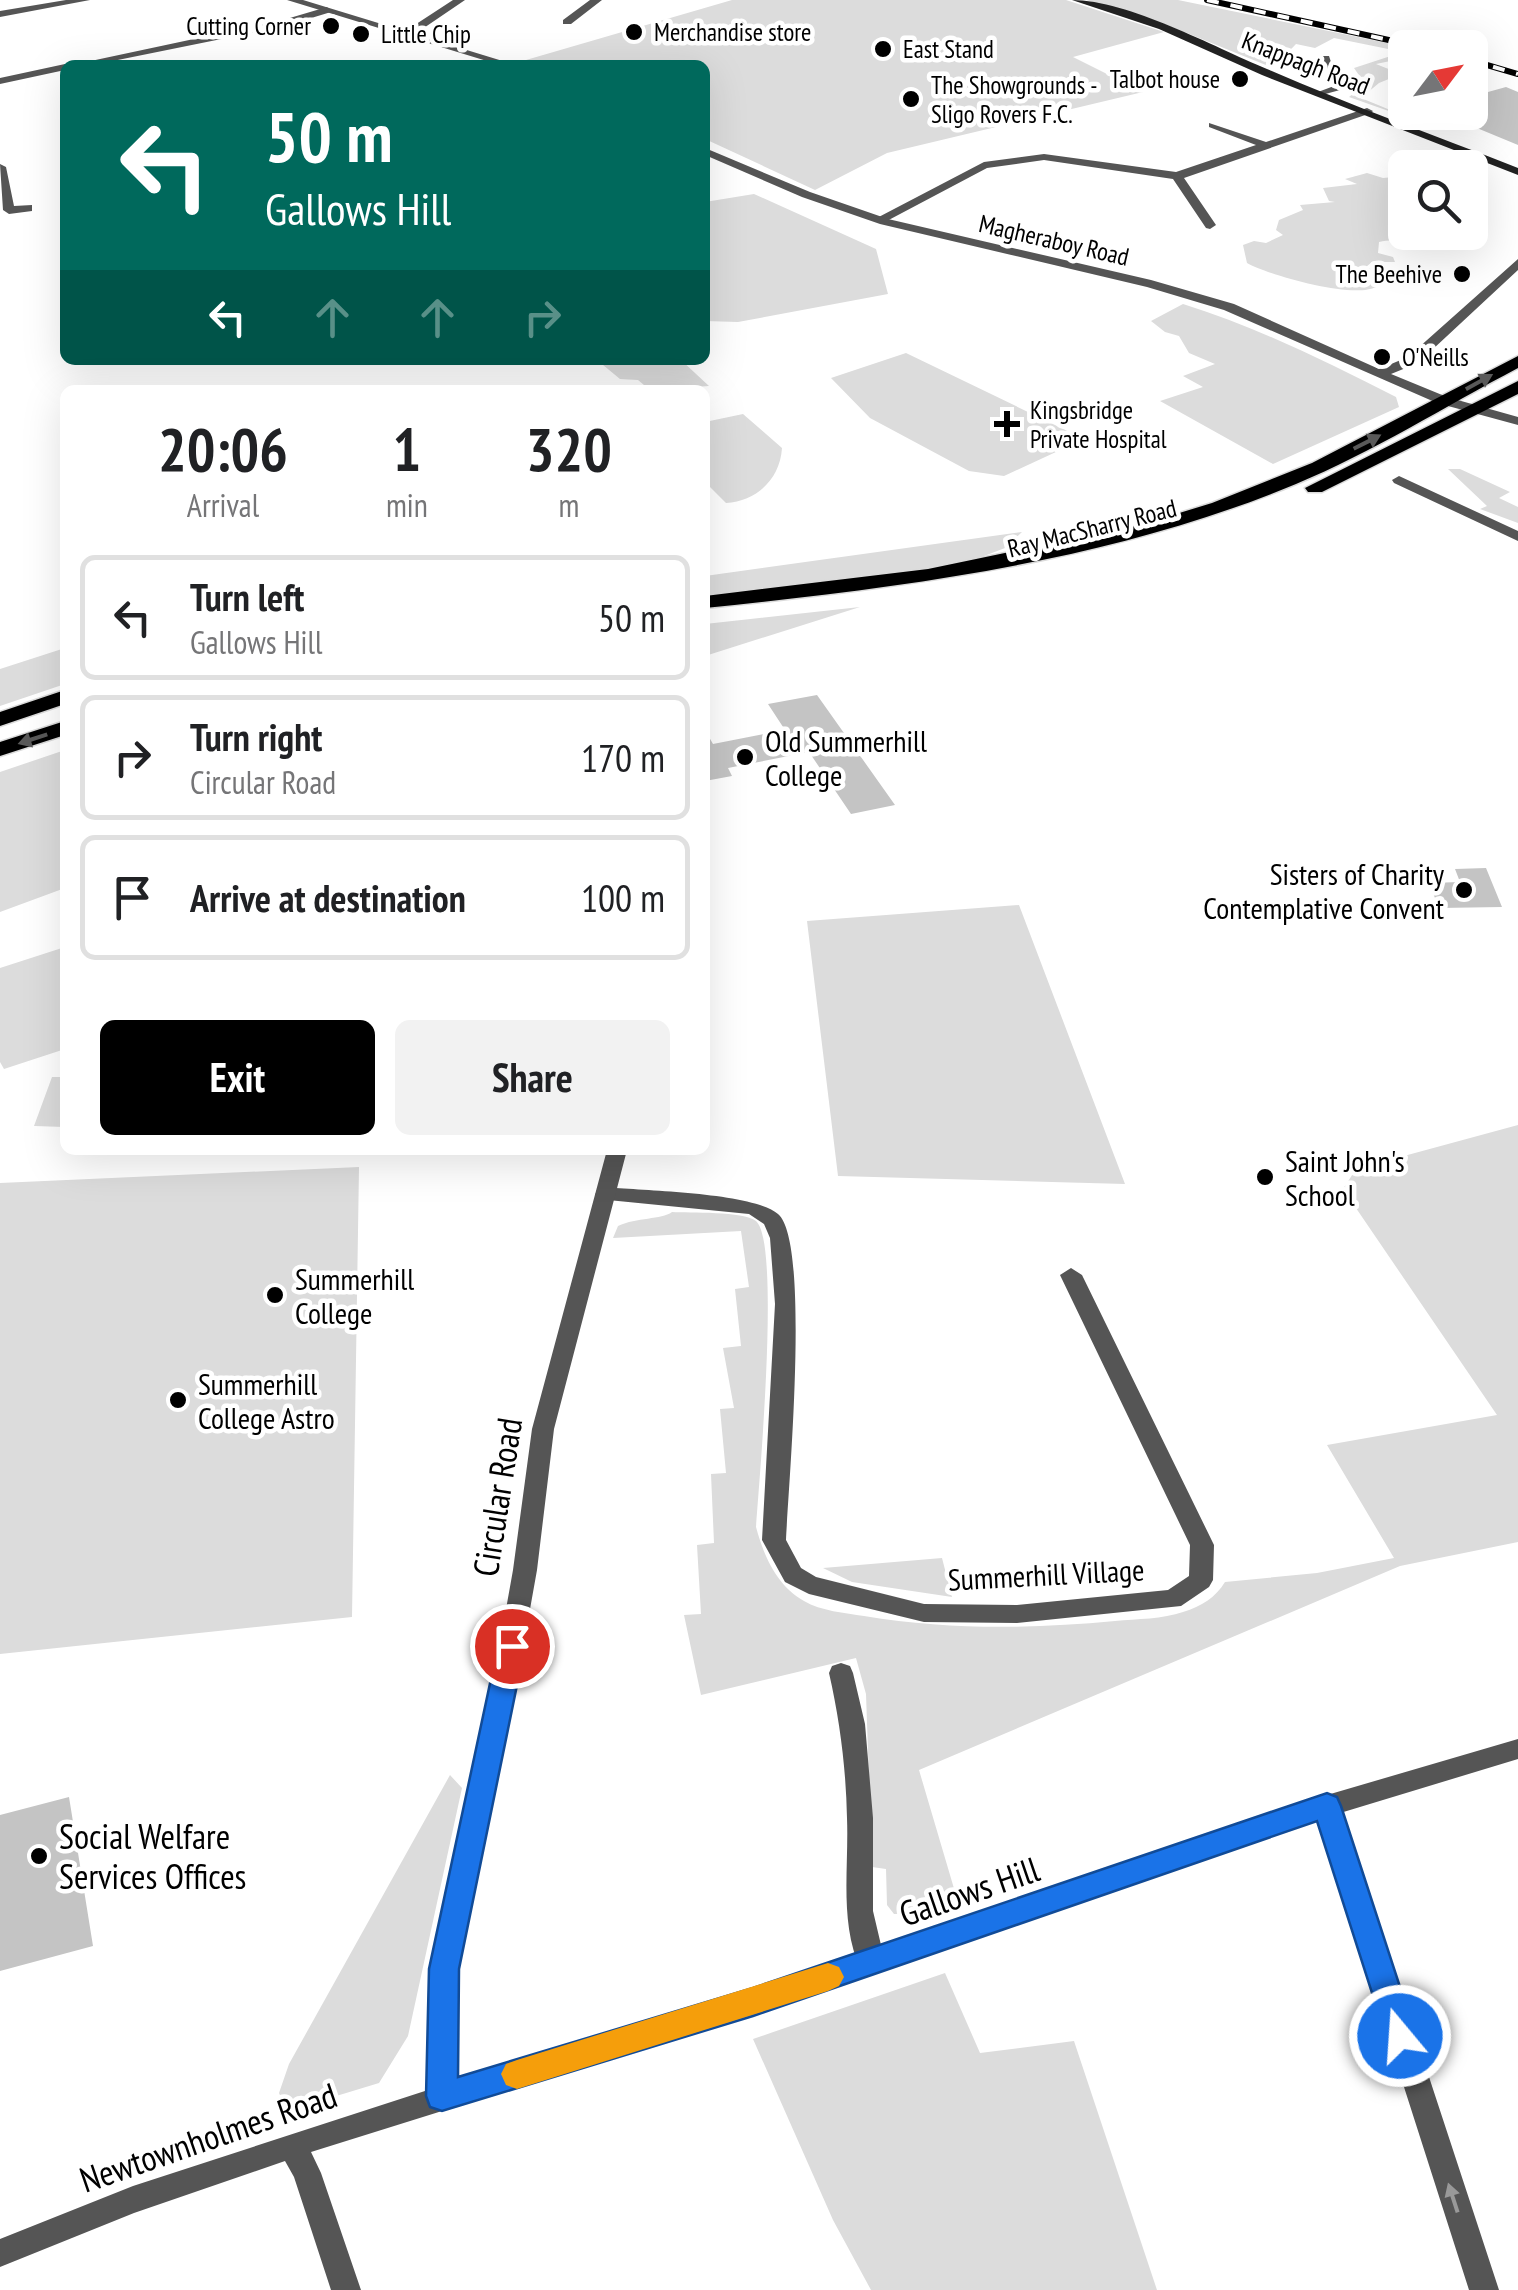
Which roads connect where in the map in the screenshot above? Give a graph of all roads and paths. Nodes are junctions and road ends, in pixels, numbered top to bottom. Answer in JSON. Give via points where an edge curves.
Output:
{"nodes":[{"id":1,"x":86,"y":0,"type":"edge"},
{"id":2,"x":292,"y":0,"type":"edge"},
{"id":3,"x":460,"y":0,"type":"edge"},
{"id":4,"x":597,"y":0,"type":"edge"},
{"id":5,"x":1077,"y":0,"type":"edge"},
{"id":6,"x":327,"y":10,"type":"junction"},
{"id":7,"x":0,"y":14,"type":"edge"},
{"id":8,"x":567,"y":22,"type":"dead end"},
{"id":9,"x":408,"y":34,"type":"junction"},
{"id":10,"x":1325,"y":58,"type":"dead end"},
{"id":11,"x":102,"y":60,"type":"edge"},
{"id":12,"x":494,"y":60,"type":"edge"},
{"id":13,"x":60,"y":69,"type":"edge"},
{"id":14,"x":0,"y":81,"type":"edge"},
{"id":15,"x":1322,"y":94,"type":"junction"},
{"id":16,"x":1367,"y":111,"type":"junction"},
{"id":17,"x":1213,"y":125,"type":"dead end"},
{"id":18,"x":1265,"y":145,"type":"junction"},
{"id":19,"x":710,"y":152,"type":"edge"},
{"id":20,"x":1518,"y":172,"type":"edge"},
{"id":21,"x":1,"y":173,"type":"edge"},
{"id":22,"x":1177,"y":176,"type":"junction"},
{"id":23,"x":28,"y":208,"type":"dead end"},
{"id":24,"x":880,"y":220,"type":"junction"},
{"id":25,"x":1210,"y":225,"type":"dead end"},
{"id":26,"x":1518,"y":262,"type":"edge"},
{"id":27,"x":1518,"y":362,"type":"edge"},
{"id":28,"x":1384,"y":377,"type":"junction"},
{"id":29,"x":1518,"y":387,"type":"edge"},
{"id":30,"x":1441,"y":403,"type":"junction"},
{"id":31,"x":1469,"y":412,"type":"junction"},
{"id":32,"x":1518,"y":421,"type":"edge"},
{"id":33,"x":1399,"y":480,"type":"dead end"},
{"id":34,"x":1518,"y":537,"type":"edge"},
{"id":35,"x":710,"y":601,"type":"edge"},
{"id":36,"x":710,"y":617,"type":"edge"},
{"id":37,"x":60,"y":700,"type":"edge"},
{"id":38,"x":0,"y":719,"type":"edge"},
{"id":39,"x":60,"y":730,"type":"edge"},
{"id":40,"x":0,"y":749,"type":"edge"},
{"id":41,"x":617,"y":1155,"type":"edge"},
{"id":42,"x":605,"y":1194,"type":"junction"},
{"id":43,"x":1071,"y":1275,"type":"dead end"},
{"id":44,"x":841,"y":1673,"type":"dead end"},
{"id":45,"x":1518,"y":1749,"type":"edge"},
{"id":46,"x":1327,"y":1806,"type":"junction"},
{"id":47,"x":871,"y":1962,"type":"junction"},
{"id":48,"x":442,"y":2096,"type":"junction"},
{"id":49,"x":292,"y":2145,"type":"junction"},
{"id":50,"x":0,"y":2253,"type":"edge"},
{"id":51,"x":346,"y":2290,"type":"edge"},
{"id":52,"x":1484,"y":2290,"type":"edge"}],
"edges":[{"from":1,"to":7,"type":"street"},
{"from":2,"to":6,"type":"street"},
{"from":3,"to":9,"type":"street"},
{"from":4,"to":8,"type":"street"},
{"from":5,"to":15,"type":"main road","name":"Knappagh Road","via":[[1163,27]]},
{"from":6,"to":9,"type":"street"},
{"from":6,"to":11,"type":"street"},
{"from":9,"to":12,"type":"street"},
{"from":10,"to":15,"type":"street","via":[[1347,84]]},
{"from":13,"to":14,"type":"street"},
{"from":15,"to":16,"type":"main road","name":"Knappagh Road"},
{"from":16,"to":18,"type":"street"},
{"from":16,"to":20,"type":"main road","name":"Knappagh Road"},
{"from":17,"to":18,"type":"street"},
{"from":18,"to":22,"type":"street"},
{"from":19,"to":24,"type":"street","name":"Magheraboy Road","via":[[806,196]]},
{"from":21,"to":23,"type":"street","via":[[8,210]]},
{"from":22,"to":24,"type":"street","via":[[1044,157],[984,165]]},
{"from":22,"to":25,"type":"street"},
{"from":24,"to":28,"type":"street","name":"Magheraboy Road","via":[[1184,292],[1274,324]]},
{"from":26,"to":28,"type":"street","via":[[1413,360]]},
{"from":30,"to":27,"type":"highway","name":"Ray MacSharry Road","one_way":true},
{"from":28,"to":30,"type":"street","name":"Magheraboy Road"},
{"from":29,"to":31,"type":"highway","name":"Ray MacSharry Road"},
{"from":30,"to":31,"type":"street","name":"Magheraboy Road"},
{"from":35,"to":30,"type":"highway","name":"Ray MacSharry Road","one_way":true,"via":[[925,576],[1150,529],[1291,480]]},
{"from":31,"to":32,"type":"street","name":"Magheraboy Road"},
{"from":31,"to":36,"type":"highway","name":"Ray MacSharry Road","via":[[1334,480],[1092,560],[903,595]]},
{"from":33,"to":34,"type":"street"},
{"from":37,"to":38,"type":"highway"},
{"from":39,"to":40,"type":"highway","one_way":true},
{"from":41,"to":42,"type":"street","name":"Circular Road"},
{"from":42,"to":43,"type":"street","name":"Summerhill Village","via":[[754,1208],[774,1220],[786,1304],[774,1540],[793,1575],[809,1585],[924,1612],[1017,1614],[1174,1599],[1201,1580],[1202,1544]]},
{"from":42,"to":48,"type":"street","name":"Circular Road","via":[[543,1429],[498,1721],[444,1969]]},
{"from":44,"to":47,"type":"street","via":[[853,1724],[860,1911]]},
{"from":45,"to":46,"type":"street","name":"Gallows Hill"},
{"from":46,"to":47,"type":"street","name":"Gallows Hill"},
{"from":52,"to":46,"type":"street","one_way":true},
{"from":47,"to":48,"type":"street","name":"Gallows Hill"},
{"from":48,"to":49,"type":"street","name":"Newtownholmes Road"},
{"from":49,"to":50,"type":"street","name":"Newtownholmes Road"},
{"from":49,"to":51,"type":"street"}]}
